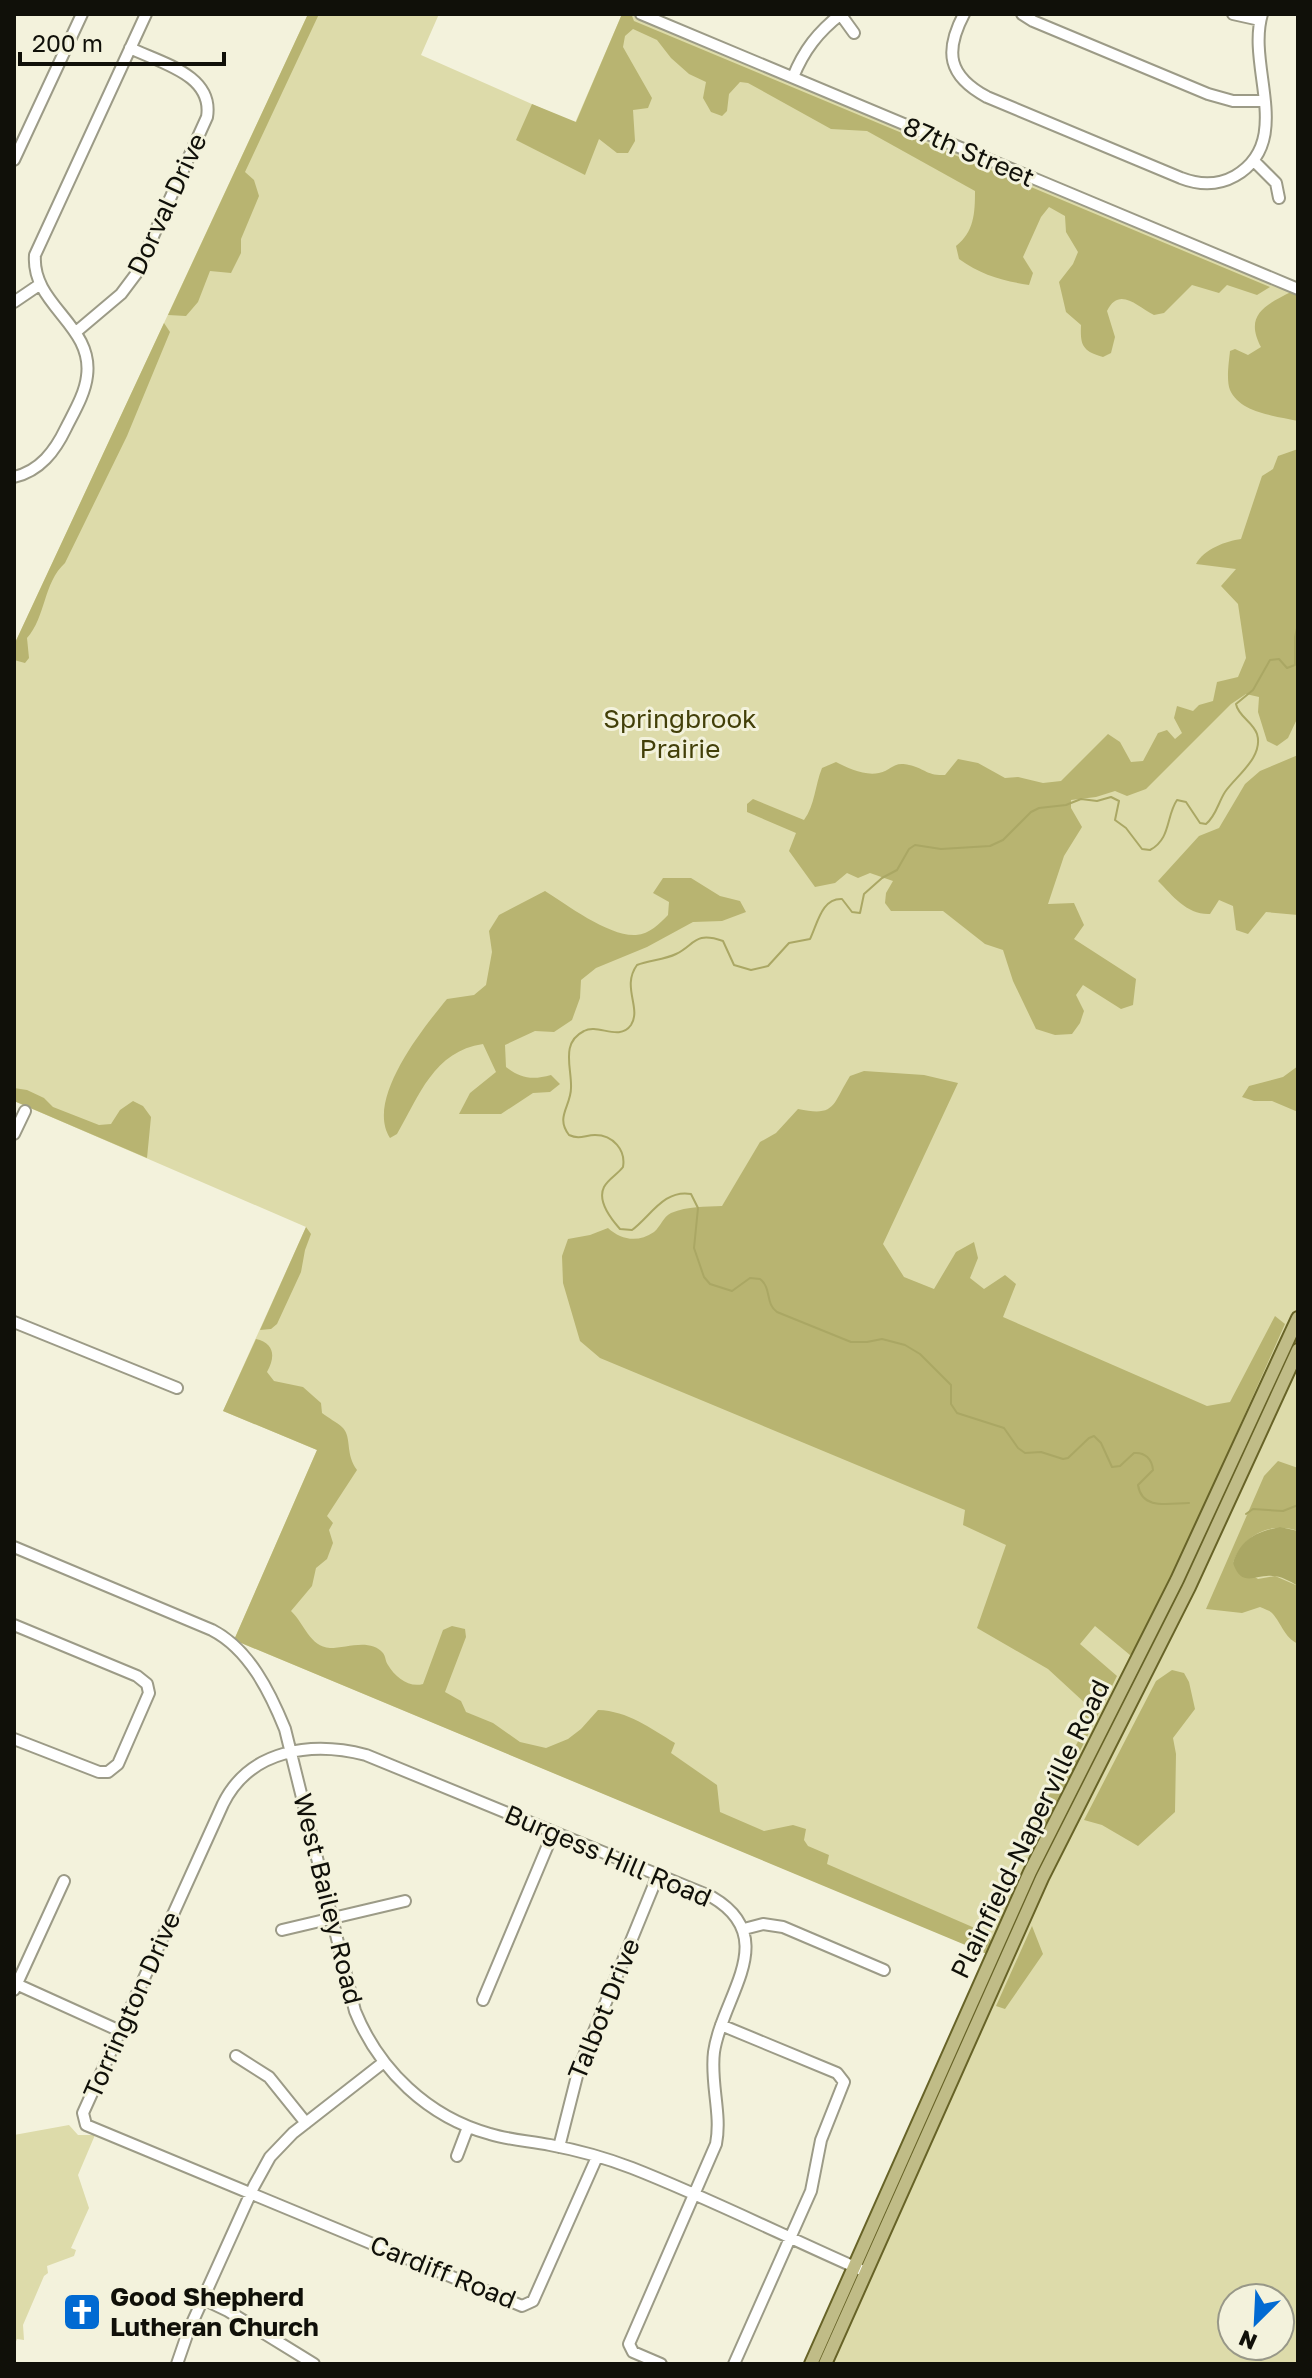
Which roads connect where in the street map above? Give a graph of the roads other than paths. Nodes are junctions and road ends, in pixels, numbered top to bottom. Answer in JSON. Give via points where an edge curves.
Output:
{"nodes":[{"id":1,"x":82,"y":14,"type":"edge"},
{"id":2,"x":146,"y":14,"type":"edge"},
{"id":3,"x":641,"y":14,"type":"edge"},
{"id":4,"x":841,"y":14,"type":"edge"},
{"id":5,"x":964,"y":14,"type":"edge"},
{"id":6,"x":1022,"y":14,"type":"edge"},
{"id":7,"x":1233,"y":14,"type":"edge"},
{"id":8,"x":1261,"y":17,"type":"edge"},
{"id":9,"x":854,"y":33,"type":"dead end"},
{"id":10,"x":130,"y":48,"type":"junction"},
{"id":11,"x":793,"y":77,"type":"junction"},
{"id":12,"x":1264,"y":101,"type":"junction"},
{"id":13,"x":14,"y":160,"type":"edge"},
{"id":14,"x":1254,"y":161,"type":"junction"},
{"id":15,"x":1279,"y":198,"type":"dead end"},
{"id":16,"x":39,"y":285,"type":"junction"},
{"id":17,"x":1298,"y":289,"type":"edge"},
{"id":18,"x":14,"y":302,"type":"edge"},
{"id":19,"x":76,"y":332,"type":"junction"},
{"id":20,"x":14,"y":477,"type":"edge"},
{"id":21,"x":25,"y":1111,"type":"dead end"},
{"id":22,"x":14,"y":1134,"type":"edge"},
{"id":23,"x":1298,"y":1318,"type":"edge"},
{"id":24,"x":14,"y":1322,"type":"edge"},
{"id":25,"x":1298,"y":1350,"type":"edge"},
{"id":26,"x":177,"y":1388,"type":"dead end"},
{"id":27,"x":14,"y":1547,"type":"edge"},
{"id":28,"x":14,"y":1625,"type":"edge"},
{"id":29,"x":14,"y":1739,"type":"edge"},
{"id":30,"x":291,"y":1752,"type":"junction"},
{"id":31,"x":553,"y":1833,"type":"junction"},
{"id":32,"x":658,"y":1875,"type":"junction"},
{"id":33,"x":64,"y":1881,"type":"dead end"},
{"id":34,"x":405,"y":1901,"type":"dead end"},
{"id":35,"x":331,"y":1918,"type":"junction"},
{"id":36,"x":744,"y":1929,"type":"junction"},
{"id":37,"x":282,"y":1930,"type":"dead end"},
{"id":38,"x":884,"y":1970,"type":"dead end"},
{"id":39,"x":15,"y":1986,"type":"edge"},
{"id":40,"x":483,"y":2000,"type":"dead end"},
{"id":41,"x":721,"y":2025,"type":"junction"},
{"id":42,"x":120,"y":2031,"type":"junction"},
{"id":43,"x":236,"y":2056,"type":"dead end"},
{"id":44,"x":384,"y":2062,"type":"junction"},
{"id":45,"x":306,"y":2123,"type":"junction"},
{"id":46,"x":468,"y":2127,"type":"junction"},
{"id":47,"x":559,"y":2147,"type":"junction"},
{"id":48,"x":457,"y":2156,"type":"dead end"},
{"id":49,"x":597,"y":2157,"type":"junction"},
{"id":50,"x":250,"y":2194,"type":"junction"},
{"id":51,"x":694,"y":2195,"type":"junction"},
{"id":52,"x":790,"y":2238,"type":"junction"},
{"id":53,"x":860,"y":2270,"type":"junction"},
{"id":54,"x":203,"y":2299,"type":"junction"},
{"id":55,"x":177,"y":2364,"type":"edge"},
{"id":56,"x":314,"y":2364,"type":"edge"},
{"id":57,"x":661,"y":2364,"type":"edge"},
{"id":58,"x":734,"y":2364,"type":"edge"},
{"id":59,"x":811,"y":2364,"type":"edge"},
{"id":60,"x":825,"y":2364,"type":"edge"}],
"edges":[{"from":1,"to":13,"type":"street"},
{"from":2,"to":10,"type":"street"},
{"from":3,"to":11,"type":"street","name":"87th Street"},
{"from":4,"to":9,"type":"street"},
{"from":4,"to":11,"type":"street","via":[[807,47]]},
{"from":5,"to":14,"type":"street","via":[[953,40],[954,68],[987,97],[1198,183],[1226,181]]},
{"from":6,"to":12,"type":"street","via":[[1208,94]]},
{"from":7,"to":8,"type":"street"},
{"from":8,"to":12,"type":"street"},
{"from":10,"to":16,"type":"street","via":[[38,246]]},
{"from":10,"to":19,"type":"street","name":"Dorval Drive","via":[[199,84],[208,99],[207,117],[136,274]]},
{"from":11,"to":17,"type":"street","name":"87th Street"},
{"from":12,"to":14,"type":"street","via":[[1264,139]]},
{"from":14,"to":15,"type":"street","via":[[1276,183]]},
{"from":16,"to":18,"type":"street"},
{"from":16,"to":19,"type":"street"},
{"from":19,"to":20,"type":"street","via":[[88,364],[86,384],[51,453],[34,469]]},
{"from":21,"to":22,"type":"street"},
{"from":23,"to":53,"type":"main road","name":"Plainfield-Naperville Road","via":[[1171,1591],[1036,1858]]},
{"from":24,"to":26,"type":"street"},
{"from":25,"to":53,"type":"main road","name":"Plainfield-Naperville Road","via":[[1189,1587],[1042,1878]]},
{"from":27,"to":30,"type":"street","name":"West Bailey Road","via":[[220,1635],[262,1682]]},
{"from":28,"to":29,"type":"street","via":[[137,1676],[149,1693],[118,1765],[108,1772]]},
{"from":30,"to":31,"type":"street","name":"Burgess Hill Road","via":[[326,1749],[366,1755]]},
{"from":30,"to":35,"type":"street","name":"West Bailey Road"},
{"from":30,"to":42,"type":"street","name":"Torrington Drive","via":[[250,1770],[226,1798]]},
{"from":31,"to":32,"type":"street","name":"Burgess Hill Road"},
{"from":31,"to":40,"type":"street"},
{"from":32,"to":36,"type":"street","name":"Burgess Hill Road","via":[[723,1903]]},
{"from":32,"to":47,"type":"street","name":"Talbot Drive","via":[[579,2068]]},
{"from":33,"to":39,"type":"street"},
{"from":34,"to":35,"type":"street"},
{"from":35,"to":37,"type":"street"},
{"from":35,"to":44,"type":"street","name":"West Bailey Road","via":[[355,2011]]},
{"from":36,"to":38,"type":"street","via":[[763,1924],[783,1927]]},
{"from":36,"to":41,"type":"street","via":[[745,1961]]},
{"from":39,"to":42,"type":"street"},
{"from":41,"to":51,"type":"street","via":[[713,2067],[718,2135]]},
{"from":41,"to":52,"type":"street","via":[[844,2079],[821,2140],[811,2191]]},
{"from":42,"to":50,"type":"street","name":"Torrington Drive","via":[[83,2113],[86,2125]]},
{"from":43,"to":45,"type":"street","via":[[269,2077]]},
{"from":44,"to":45,"type":"street"},
{"from":44,"to":46,"type":"street","name":"West Bailey Road","via":[[421,2099]]},
{"from":45,"to":50,"type":"street","via":[[270,2157]]},
{"from":46,"to":47,"type":"street","name":"West Bailey Road"},
{"from":46,"to":48,"type":"street"},
{"from":47,"to":49,"type":"street","name":"West Bailey Road"},
{"from":49,"to":50,"type":"street","name":"Cardiff Road","via":[[527,2305]]},
{"from":49,"to":51,"type":"street","name":"West Bailey Road"},
{"from":50,"to":54,"type":"street"},
{"from":51,"to":52,"type":"street","name":"West Bailey Road"},
{"from":51,"to":57,"type":"street","via":[[629,2344],[633,2352]]},
{"from":52,"to":53,"type":"street","name":"West Bailey Road"},
{"from":52,"to":58,"type":"street"},
{"from":53,"to":59,"type":"main road","name":"Plainfield-Naperville Road"},
{"from":53,"to":60,"type":"main road","name":"Plainfield-Naperville Road"},
{"from":54,"to":55,"type":"street"},
{"from":54,"to":56,"type":"street"}]}
